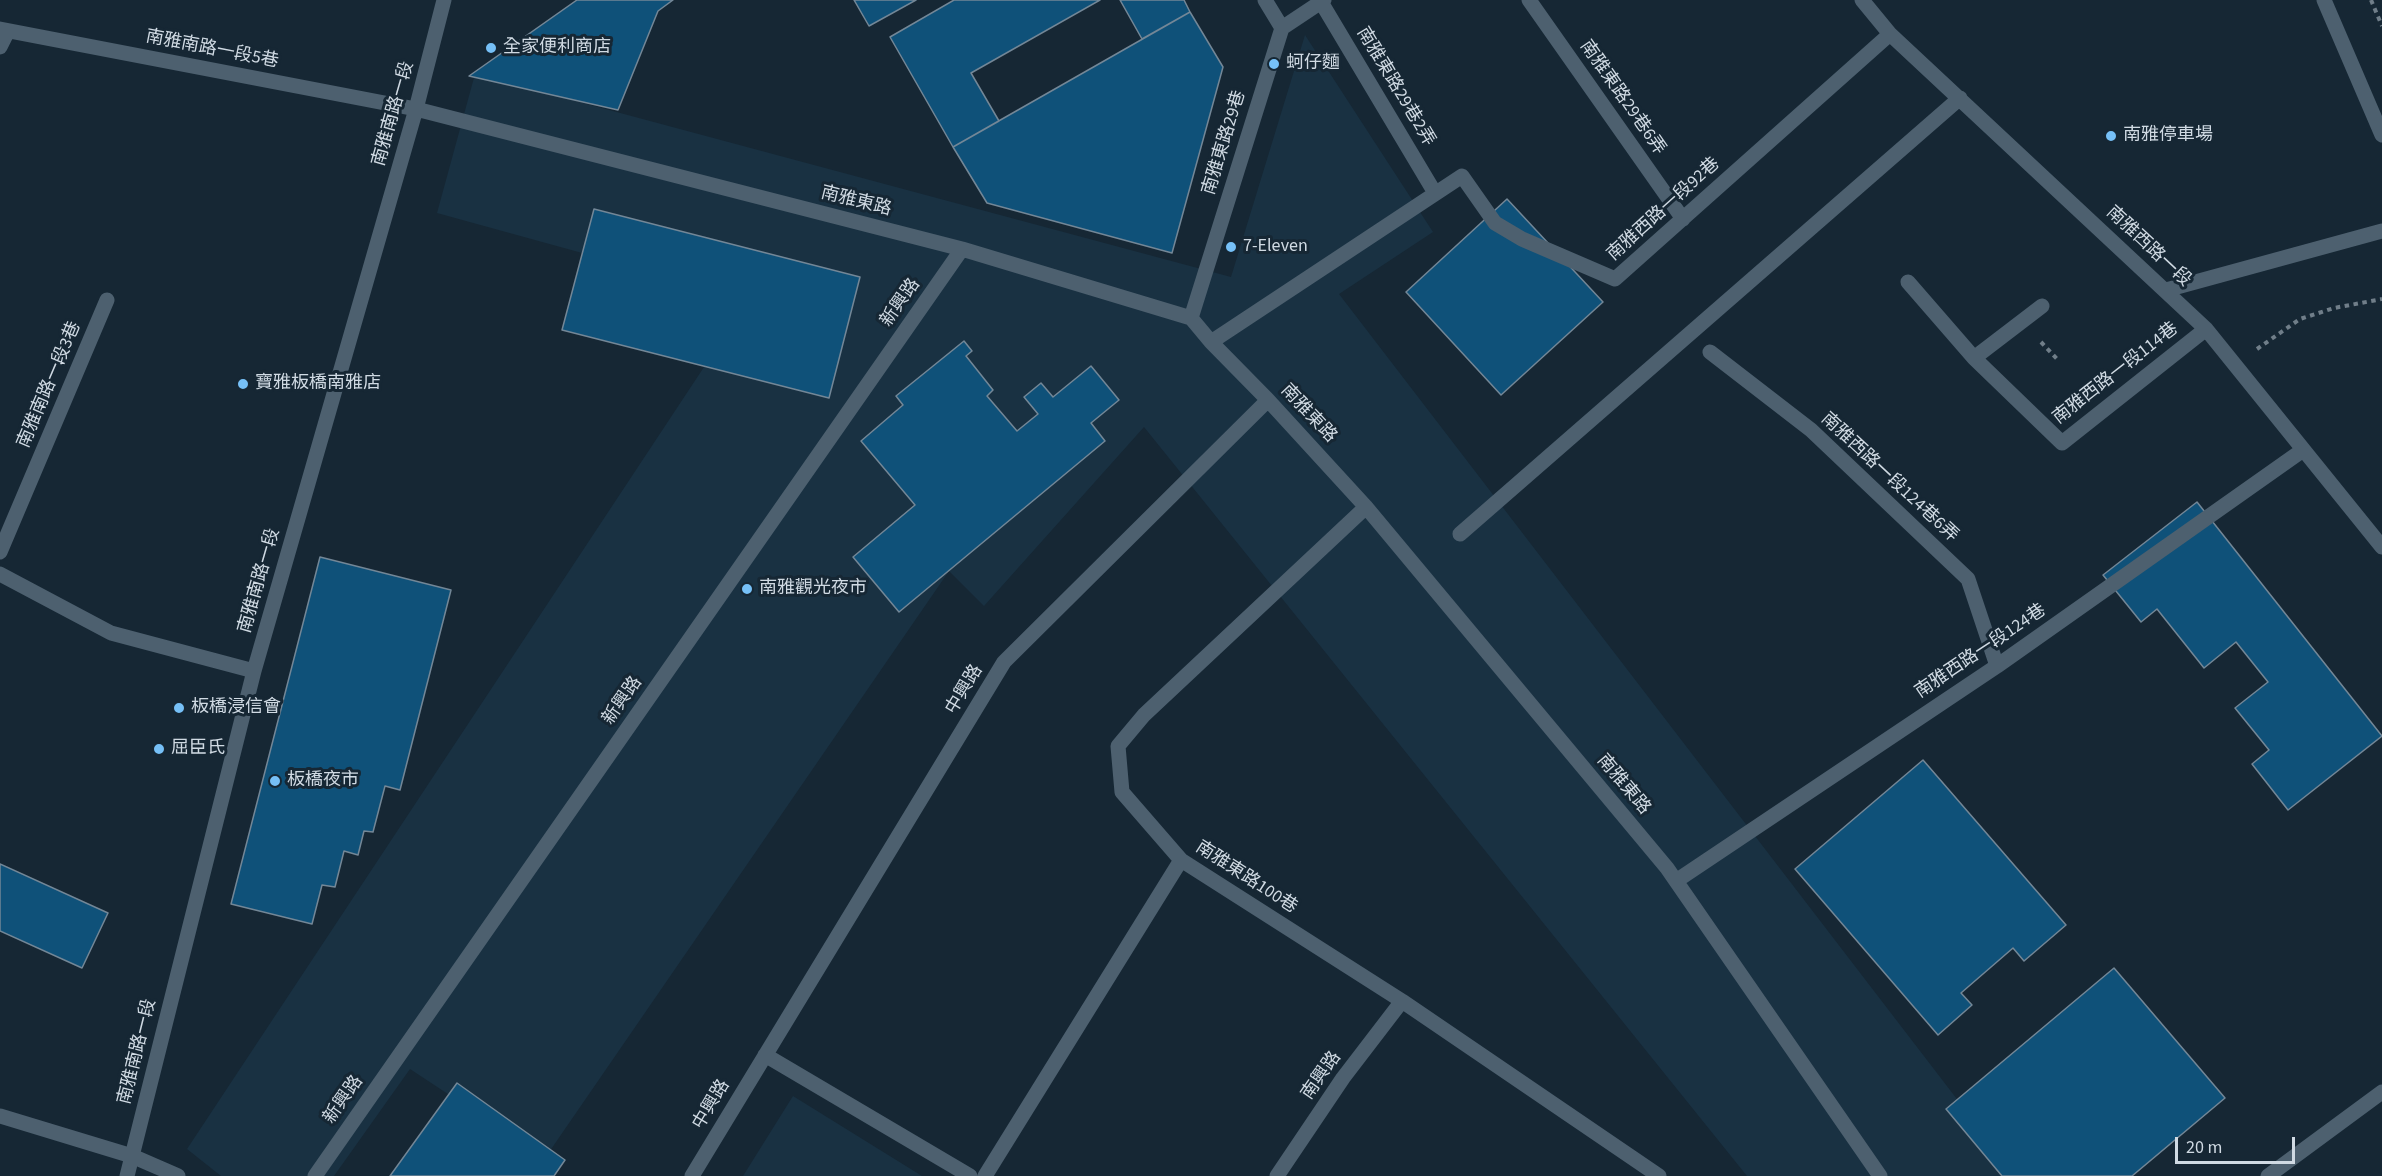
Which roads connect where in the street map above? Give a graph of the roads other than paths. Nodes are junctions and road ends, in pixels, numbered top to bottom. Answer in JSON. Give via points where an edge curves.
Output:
{"nodes":[{"id":1,"x":444,"y":0,"type":"edge"},
{"id":2,"x":1265,"y":0,"type":"edge"},
{"id":3,"x":1529,"y":0,"type":"edge"},
{"id":4,"x":1862,"y":0,"type":"edge"},
{"id":5,"x":2324,"y":0,"type":"edge"},
{"id":6,"x":1322,"y":1,"type":"edge"},
{"id":7,"x":1282,"y":28,"type":"junction"},
{"id":8,"x":4,"y":30,"type":"edge"},
{"id":9,"x":1890,"y":34,"type":"junction"},
{"id":10,"x":0,"y":47,"type":"edge"},
{"id":11,"x":1960,"y":98,"type":"junction"},
{"id":12,"x":416,"y":109,"type":"junction"},
{"id":13,"x":2382,"y":135,"type":"edge"},
{"id":14,"x":1435,"y":193,"type":"junction"},
{"id":15,"x":1683,"y":219,"type":"junction"},
{"id":16,"x":2382,"y":231,"type":"edge"},
{"id":17,"x":962,"y":249,"type":"junction"},
{"id":18,"x":1908,"y":282,"type":"dead end"},
{"id":19,"x":2166,"y":290,"type":"junction"},
{"id":20,"x":107,"y":300,"type":"dead end"},
{"id":21,"x":2042,"y":306,"type":"dead end"},
{"id":22,"x":1191,"y":318,"type":"junction"},
{"id":23,"x":2206,"y":328,"type":"junction"},
{"id":24,"x":1211,"y":342,"type":"junction"},
{"id":25,"x":1710,"y":352,"type":"dead end"},
{"id":26,"x":1974,"y":358,"type":"junction"},
{"id":27,"x":1268,"y":400,"type":"junction"},
{"id":28,"x":2303,"y":450,"type":"junction"},
{"id":29,"x":1366,"y":507,"type":"junction"},
{"id":30,"x":1460,"y":534,"type":"dead end"},
{"id":31,"x":2382,"y":548,"type":"edge"},
{"id":32,"x":0,"y":552,"type":"edge"},
{"id":33,"x":0,"y":574,"type":"edge"},
{"id":34,"x":1996,"y":666,"type":"junction"},
{"id":35,"x":254,"y":671,"type":"junction"},
{"id":36,"x":1181,"y":860,"type":"junction"},
{"id":37,"x":1677,"y":881,"type":"junction"},
{"id":38,"x":1402,"y":1001,"type":"junction"},
{"id":39,"x":765,"y":1055,"type":"junction"},
{"id":40,"x":2382,"y":1092,"type":"edge"},
{"id":41,"x":0,"y":1116,"type":"edge"},
{"id":42,"x":132,"y":1156,"type":"junction"},
{"id":43,"x":127,"y":1176,"type":"edge"},
{"id":44,"x":177,"y":1176,"type":"edge"},
{"id":45,"x":315,"y":1176,"type":"edge"},
{"id":46,"x":692,"y":1176,"type":"edge"},
{"id":47,"x":970,"y":1176,"type":"edge"},
{"id":48,"x":985,"y":1176,"type":"edge"},
{"id":49,"x":1277,"y":1176,"type":"edge"},
{"id":50,"x":1659,"y":1176,"type":"edge"},
{"id":51,"x":1880,"y":1176,"type":"edge"},
{"id":52,"x":2268,"y":1176,"type":"edge"}],
"edges":[{"from":1,"to":12,"type":"street","name":"南雅南路一段"},
{"from":2,"to":7,"type":"street"},
{"from":3,"to":15,"type":"street","name":"南雅東路29巷6弄"},
{"from":4,"to":9,"type":"street","name":"南雅西路一段"},
{"from":5,"to":13,"type":"street"},
{"from":6,"to":7,"type":"street"},
{"from":6,"to":14,"type":"street","name":"南雅東路29巷2弄"},
{"from":7,"to":22,"type":"street","name":"南雅東路29巷"},
{"from":8,"to":10,"type":"street"},
{"from":8,"to":12,"type":"street","name":"南雅南路一段5巷"},
{"from":9,"to":11,"type":"street","name":"南雅西路一段"},
{"from":9,"to":15,"type":"street","name":"南雅西路一段92巷"},
{"from":11,"to":19,"type":"street","name":"南雅西路一段"},
{"from":11,"to":30,"type":"street"},
{"from":12,"to":17,"type":"street","name":"南雅東路"},
{"from":12,"to":35,"type":"street","name":"南雅南路一段"},
{"from":14,"to":15,"type":"street","name":"南雅西路一段92巷","via":[[1461,176],[1495,223],[1522,239],[1615,279]]},
{"from":14,"to":24,"type":"street","name":"南雅西路一段92巷"},
{"from":16,"to":19,"type":"street"},
{"from":17,"to":22,"type":"street","name":"南雅東路"},
{"from":17,"to":45,"type":"street","name":"新興路"},
{"from":18,"to":26,"type":"street"},
{"from":19,"to":23,"type":"street","name":"南雅西路一段"},
{"from":20,"to":32,"type":"street","name":"南雅南路一段3巷"},
{"from":21,"to":26,"type":"street"},
{"from":22,"to":24,"type":"street","name":"南雅東路"},
{"from":23,"to":26,"type":"street","name":"南雅西路一段114巷","via":[[2062,443]]},
{"from":23,"to":28,"type":"street","name":"南雅西路一段"},
{"from":24,"to":27,"type":"street","name":"南雅東路"},
{"from":25,"to":34,"type":"street","name":"南雅西路一段124巷6弄","via":[[1811,430],[1968,579]]},
{"from":27,"to":29,"type":"street","name":"南雅東路"},
{"from":27,"to":39,"type":"street","name":"中興路","via":[[1004,662]]},
{"from":28,"to":31,"type":"street","name":"南雅西路一段"},
{"from":28,"to":34,"type":"street","name":"南雅西路一段124巷"},
{"from":29,"to":36,"type":"street","name":"南雅東路100巷","via":[[1144,715],[1119,746],[1122,792]]},
{"from":29,"to":37,"type":"street","name":"南雅東路"},
{"from":33,"to":35,"type":"street","via":[[111,633]]},
{"from":34,"to":37,"type":"street","name":"南雅西路一段124巷"},
{"from":35,"to":42,"type":"street","name":"南雅南路一段"},
{"from":36,"to":38,"type":"street","name":"南雅東路100巷"},
{"from":36,"to":48,"type":"street"},
{"from":37,"to":51,"type":"street","name":"南雅東路"},
{"from":38,"to":49,"type":"street","name":"南興路","via":[[1343,1078]]},
{"from":38,"to":50,"type":"street","name":"南雅東路100巷"},
{"from":39,"to":46,"type":"street","name":"中興路"},
{"from":39,"to":47,"type":"street"},
{"from":40,"to":52,"type":"street"},
{"from":41,"to":42,"type":"street"},
{"from":42,"to":43,"type":"street","name":"南雅南路一段"},
{"from":42,"to":44,"type":"street"}]}
